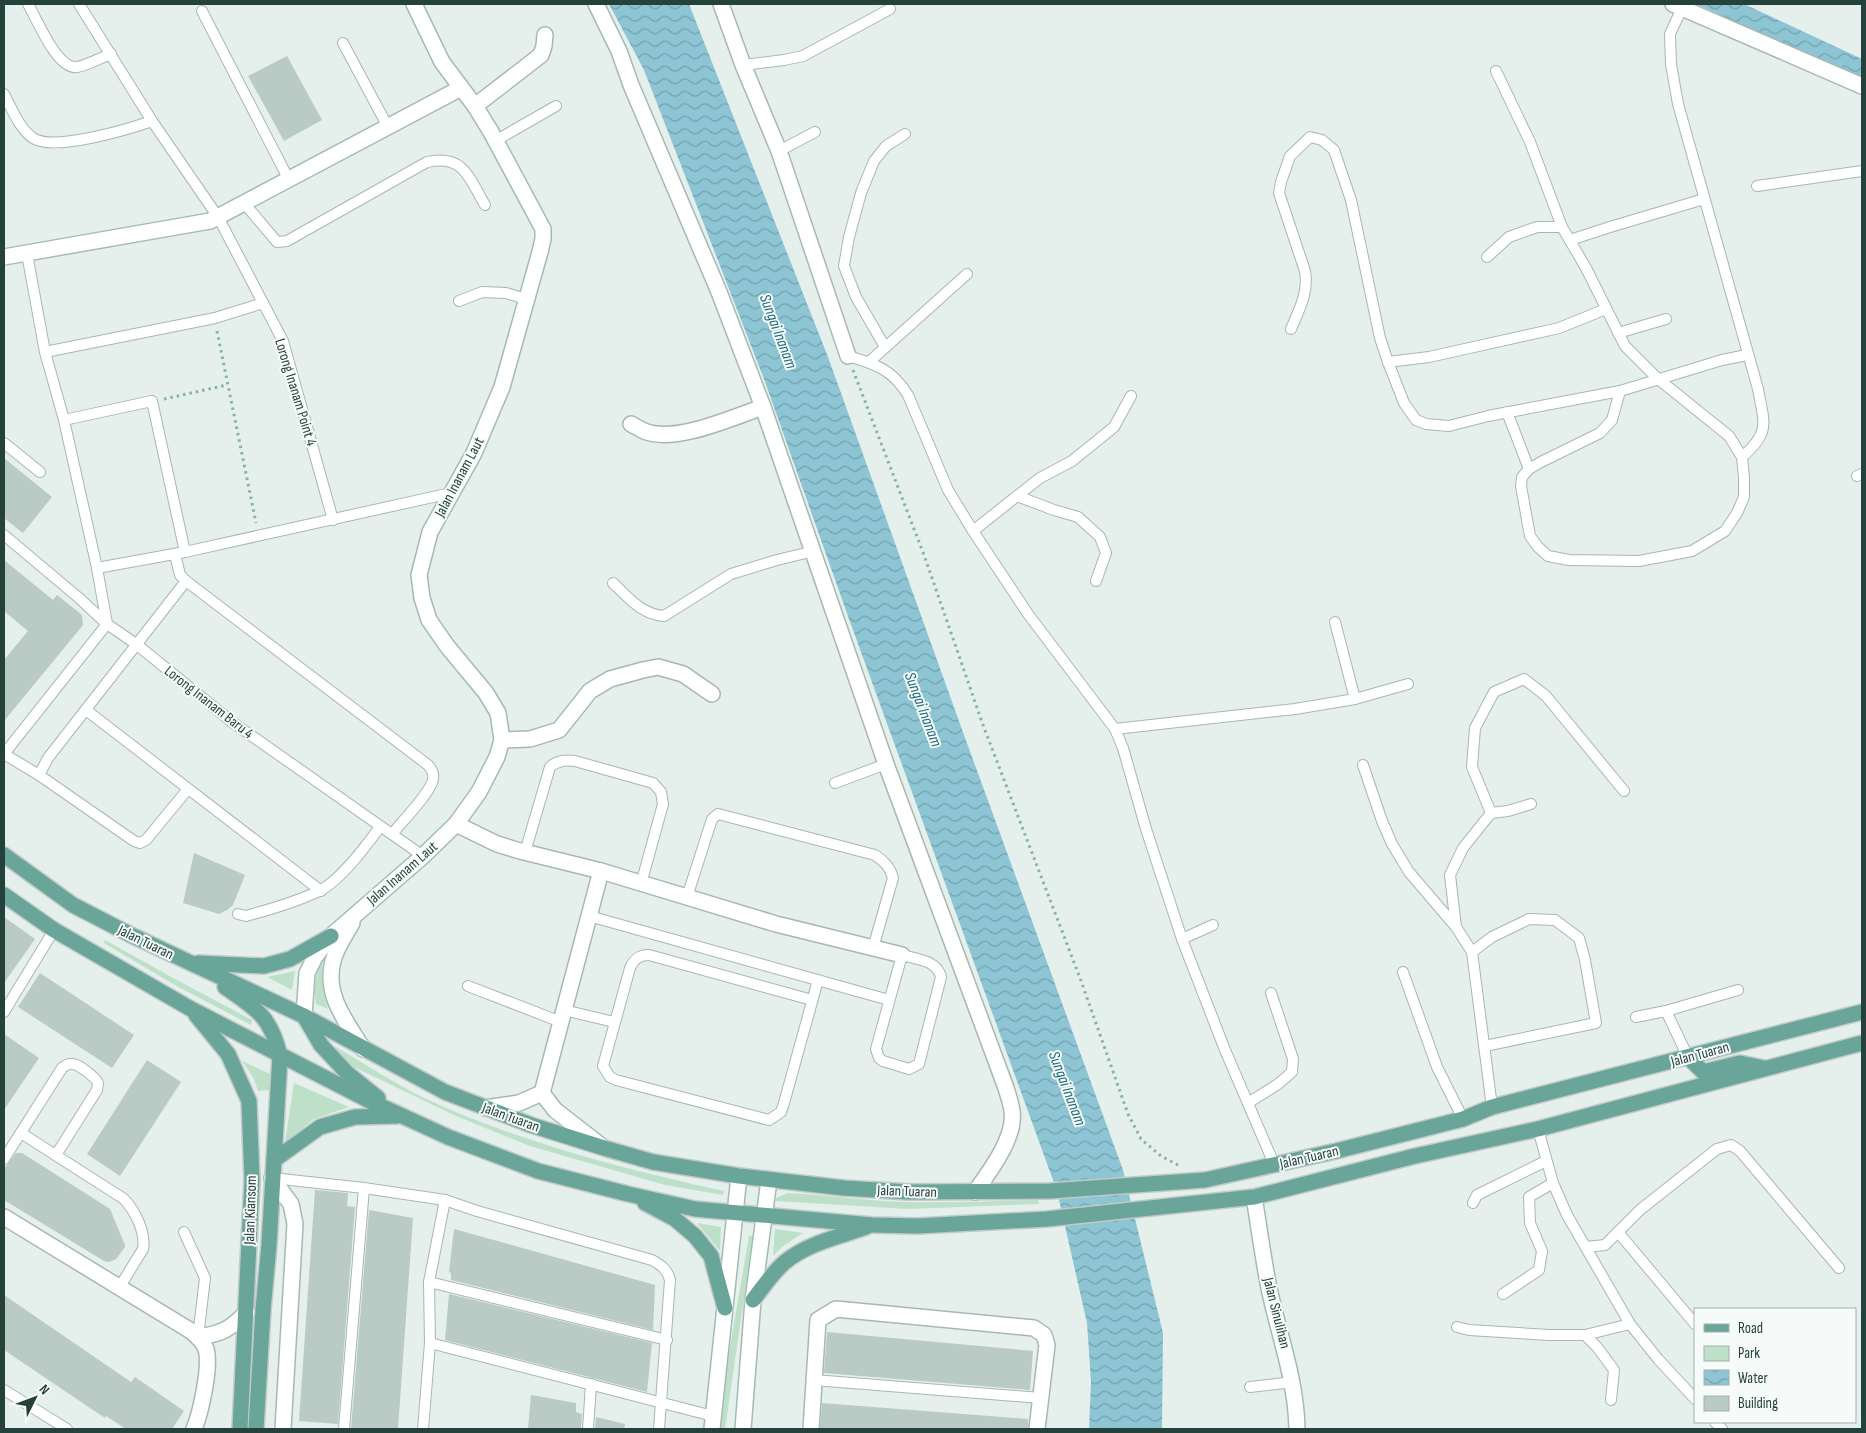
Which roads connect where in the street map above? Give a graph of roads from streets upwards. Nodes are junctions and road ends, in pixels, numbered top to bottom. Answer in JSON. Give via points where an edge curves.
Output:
{"nodes":[{"id":1,"x":414,"y":4,"type":"edge"},
{"id":2,"x":596,"y":4,"type":"edge"},
{"id":3,"x":721,"y":4,"type":"edge"},
{"id":4,"x":1678,"y":6,"type":"edge"},
{"id":5,"x":545,"y":35,"type":"dead end"},
{"id":6,"x":1862,"y":86,"type":"edge"},
{"id":7,"x":461,"y":88,"type":"junction"},
{"id":8,"x":475,"y":106,"type":"junction"},
{"id":9,"x":4,"y":257,"type":"edge"},
{"id":10,"x":848,"y":356,"type":"road end"},
{"id":11,"x":763,"y":407,"type":"junction"},
{"id":12,"x":631,"y":424,"type":"dead end"},
{"id":13,"x":712,"y":694,"type":"dead end"},
{"id":14,"x":502,"y":740,"type":"junction"},
{"id":15,"x":456,"y":824,"type":"junction"},
{"id":16,"x":4,"y":855,"type":"edge"},
{"id":17,"x":601,"y":871,"type":"junction"},
{"id":18,"x":4,"y":895,"type":"edge"},
{"id":19,"x":358,"y":912,"type":"junction"},
{"id":20,"x":331,"y":936,"type":"junction"},
{"id":21,"x":902,"y":955,"type":"road end"},
{"id":22,"x":189,"y":962,"type":"junction"},
{"id":23,"x":191,"y":1009,"type":"junction"},
{"id":24,"x":1862,"y":1012,"type":"edge"},
{"id":25,"x":304,"y":1016,"type":"junction"},
{"id":26,"x":1862,"y":1043,"type":"edge"},
{"id":27,"x":363,"y":1048,"type":"junction"},
{"id":28,"x":280,"y":1056,"type":"junction"},
{"id":29,"x":1688,"y":1057,"type":"junction"},
{"id":30,"x":1768,"y":1069,"type":"junction"},
{"id":31,"x":542,"y":1092,"type":"junction"},
{"id":32,"x":485,"y":1108,"type":"junction"},
{"id":33,"x":401,"y":1116,"type":"junction"},
{"id":34,"x":604,"y":1148,"type":"junction"},
{"id":35,"x":274,"y":1160,"type":"junction"},
{"id":36,"x":739,"y":1176,"type":"junction"},
{"id":37,"x":272,"y":1178,"type":"junction"},
{"id":38,"x":769,"y":1180,"type":"junction"},
{"id":39,"x":975,"y":1192,"type":"junction"},
{"id":40,"x":628,"y":1194,"type":"junction"},
{"id":41,"x":1254,"y":1197,"type":"junction"},
{"id":42,"x":735,"y":1213,"type":"junction"},
{"id":43,"x":764,"y":1216,"type":"junction"},
{"id":44,"x":4,"y":1217,"type":"edge"},
{"id":45,"x":872,"y":1225,"type":"junction"},
{"id":46,"x":753,"y":1300,"type":"junction"},
{"id":47,"x":725,"y":1308,"type":"junction"},
{"id":48,"x":247,"y":1312,"type":"junction"},
{"id":49,"x":198,"y":1337,"type":"junction"},
{"id":50,"x":712,"y":1422,"type":"edge"},
{"id":51,"x":194,"y":1429,"type":"edge"},
{"id":52,"x":240,"y":1429,"type":"edge"},
{"id":53,"x":256,"y":1429,"type":"edge"},
{"id":54,"x":283,"y":1429,"type":"edge"},
{"id":55,"x":743,"y":1429,"type":"edge"},
{"id":56,"x":811,"y":1429,"type":"edge"},
{"id":57,"x":1037,"y":1429,"type":"edge"},
{"id":58,"x":1297,"y":1429,"type":"edge"}],
"edges":[{"from":1,"to":7,"type":"street","name":"Jalan Inanam Laut","via":[[442,62]]},
{"from":2,"to":11,"type":"street","via":[[619,51],[719,292]]},
{"from":3,"to":10,"type":"street","via":[[779,151]]},
{"from":4,"to":6,"type":"street"},
{"from":5,"to":8,"type":"street","via":[[541,55]]},
{"from":7,"to":8,"type":"street","name":"Jalan Inanam Laut"},
{"from":7,"to":9,"type":"street","via":[[210,221]]},
{"from":8,"to":14,"type":"street","name":"Jalan Inanam Laut","via":[[543,228],[543,239],[502,387],[474,453],[430,532],[419,575],[429,620],[498,713]]},
{"from":11,"to":12,"type":"street","via":[[686,433],[662,435],[645,432]]},
{"from":11,"to":39,"type":"street","via":[[886,764],[1006,1088],[1012,1127],[994,1165]]},
{"from":13,"to":14,"type":"street","via":[[683,674],[658,667],[643,670],[610,679],[590,691],[558,730],[530,739]]},
{"from":14,"to":15,"type":"street","name":"Jalan Inanam Laut","via":[[488,776]]},
{"from":15,"to":17,"type":"street","via":[[497,844]]},
{"from":15,"to":19,"type":"street","name":"Jalan Inanam Laut"},
{"from":16,"to":22,"type":"main road","name":"Jalan Tuaran","via":[[73,905]]},
{"from":17,"to":21,"type":"street","via":[[776,924]]},
{"from":17,"to":31,"type":"street"},
{"from":18,"to":23,"type":"main road","name":"Jalan Tuaran","via":[[54,930]]},
{"from":19,"to":20,"type":"street","name":"Jalan Inanam Laut"},
{"from":19,"to":27,"type":"street","name":"Jalan Inanam Laut","via":[[333,960],[330,985],[338,1009]]},
{"from":20,"to":22,"type":"main road","via":[[290,959],[264,966]]},
{"from":20,"to":25,"type":"street","name":"Jalan Inanam Laut","via":[[314,957],[307,973]]},
{"from":22,"to":25,"type":"main road","name":"Jalan Tuaran"},
{"from":22,"to":28,"type":"main road","via":[[258,1011],[275,1036]]},
{"from":23,"to":28,"type":"main road","name":"Jalan Tuaran"},
{"from":23,"to":48,"type":"main road","name":"Jalan Kiansom","via":[[228,1054],[249,1101],[252,1180]]},
{"from":24,"to":29,"type":"main road","name":"Jalan Tuaran"},
{"from":25,"to":27,"type":"main road","name":"Jalan Tuaran"},
{"from":25,"to":33,"type":"main road","via":[[320,1044],[347,1074]]},
{"from":26,"to":30,"type":"main road","name":"Jalan Tuaran"},
{"from":27,"to":32,"type":"main road","name":"Jalan Tuaran","via":[[445,1092]]},
{"from":28,"to":33,"type":"main road","name":"Jalan Tuaran"},
{"from":28,"to":35,"type":"main road","name":"Jalan Kiansom"},
{"from":29,"to":30,"type":"main road","via":[[1703,1072],[1740,1063]]},
{"from":29,"to":39,"type":"main road","name":"Jalan Tuaran","via":[[1492,1107],[1462,1119],[1275,1166],[1205,1180],[1050,1192]]},
{"from":30,"to":41,"type":"main road","name":"Jalan Tuaran","via":[[1538,1129]]},
{"from":31,"to":32,"type":"street","via":[[519,1103]]},
{"from":31,"to":34,"type":"street","via":[[555,1110]]},
{"from":32,"to":34,"type":"main road","name":"Jalan Tuaran"},
{"from":33,"to":35,"type":"main road","via":[[355,1117],[320,1127]]},
{"from":33,"to":40,"type":"main road","name":"Jalan Tuaran","via":[[538,1171]]},
{"from":34,"to":36,"type":"main road","name":"Jalan Tuaran","via":[[653,1162]]},
{"from":35,"to":37,"type":"main road","name":"Jalan Kiansom"},
{"from":36,"to":38,"type":"main road","name":"Jalan Tuaran"},
{"from":36,"to":42,"type":"street"},
{"from":37,"to":53,"type":"main road","name":"Jalan Kiansom"},
{"from":37,"to":54,"type":"street","via":[[291,1204],[295,1224]]},
{"from":38,"to":39,"type":"main road","name":"Jalan Tuaran","via":[[909,1192]]},
{"from":38,"to":43,"type":"street"},
{"from":40,"to":42,"type":"main road","name":"Jalan Tuaran","via":[[695,1209]]},
{"from":40,"to":47,"type":"main road","via":[[675,1219],[695,1236],[711,1256]]},
{"from":41,"to":45,"type":"main road","name":"Jalan Tuaran","via":[[1047,1220]]},
{"from":41,"to":58,"type":"street","name":"Jalan Sinulihan","via":[[1269,1288],[1293,1382]]},
{"from":42,"to":43,"type":"main road","name":"Jalan Tuaran"},
{"from":42,"to":47,"type":"street"},
{"from":43,"to":45,"type":"main road","name":"Jalan Tuaran"},
{"from":43,"to":46,"type":"street"},
{"from":44,"to":49,"type":"street"},
{"from":45,"to":46,"type":"main road","via":[[804,1249],[785,1262]]},
{"from":46,"to":55,"type":"street"},
{"from":47,"to":50,"type":"street"},
{"from":48,"to":49,"type":"street","via":[[232,1327],[217,1335]]},
{"from":48,"to":52,"type":"main road","name":"Jalan Kiansom"},
{"from":49,"to":51,"type":"street","via":[[204,1343],[207,1359],[202,1409]]},
{"from":56,"to":57,"type":"street","via":[[818,1320],[836,1309],[1034,1328],[1044,1335],[1047,1345]]}]}
